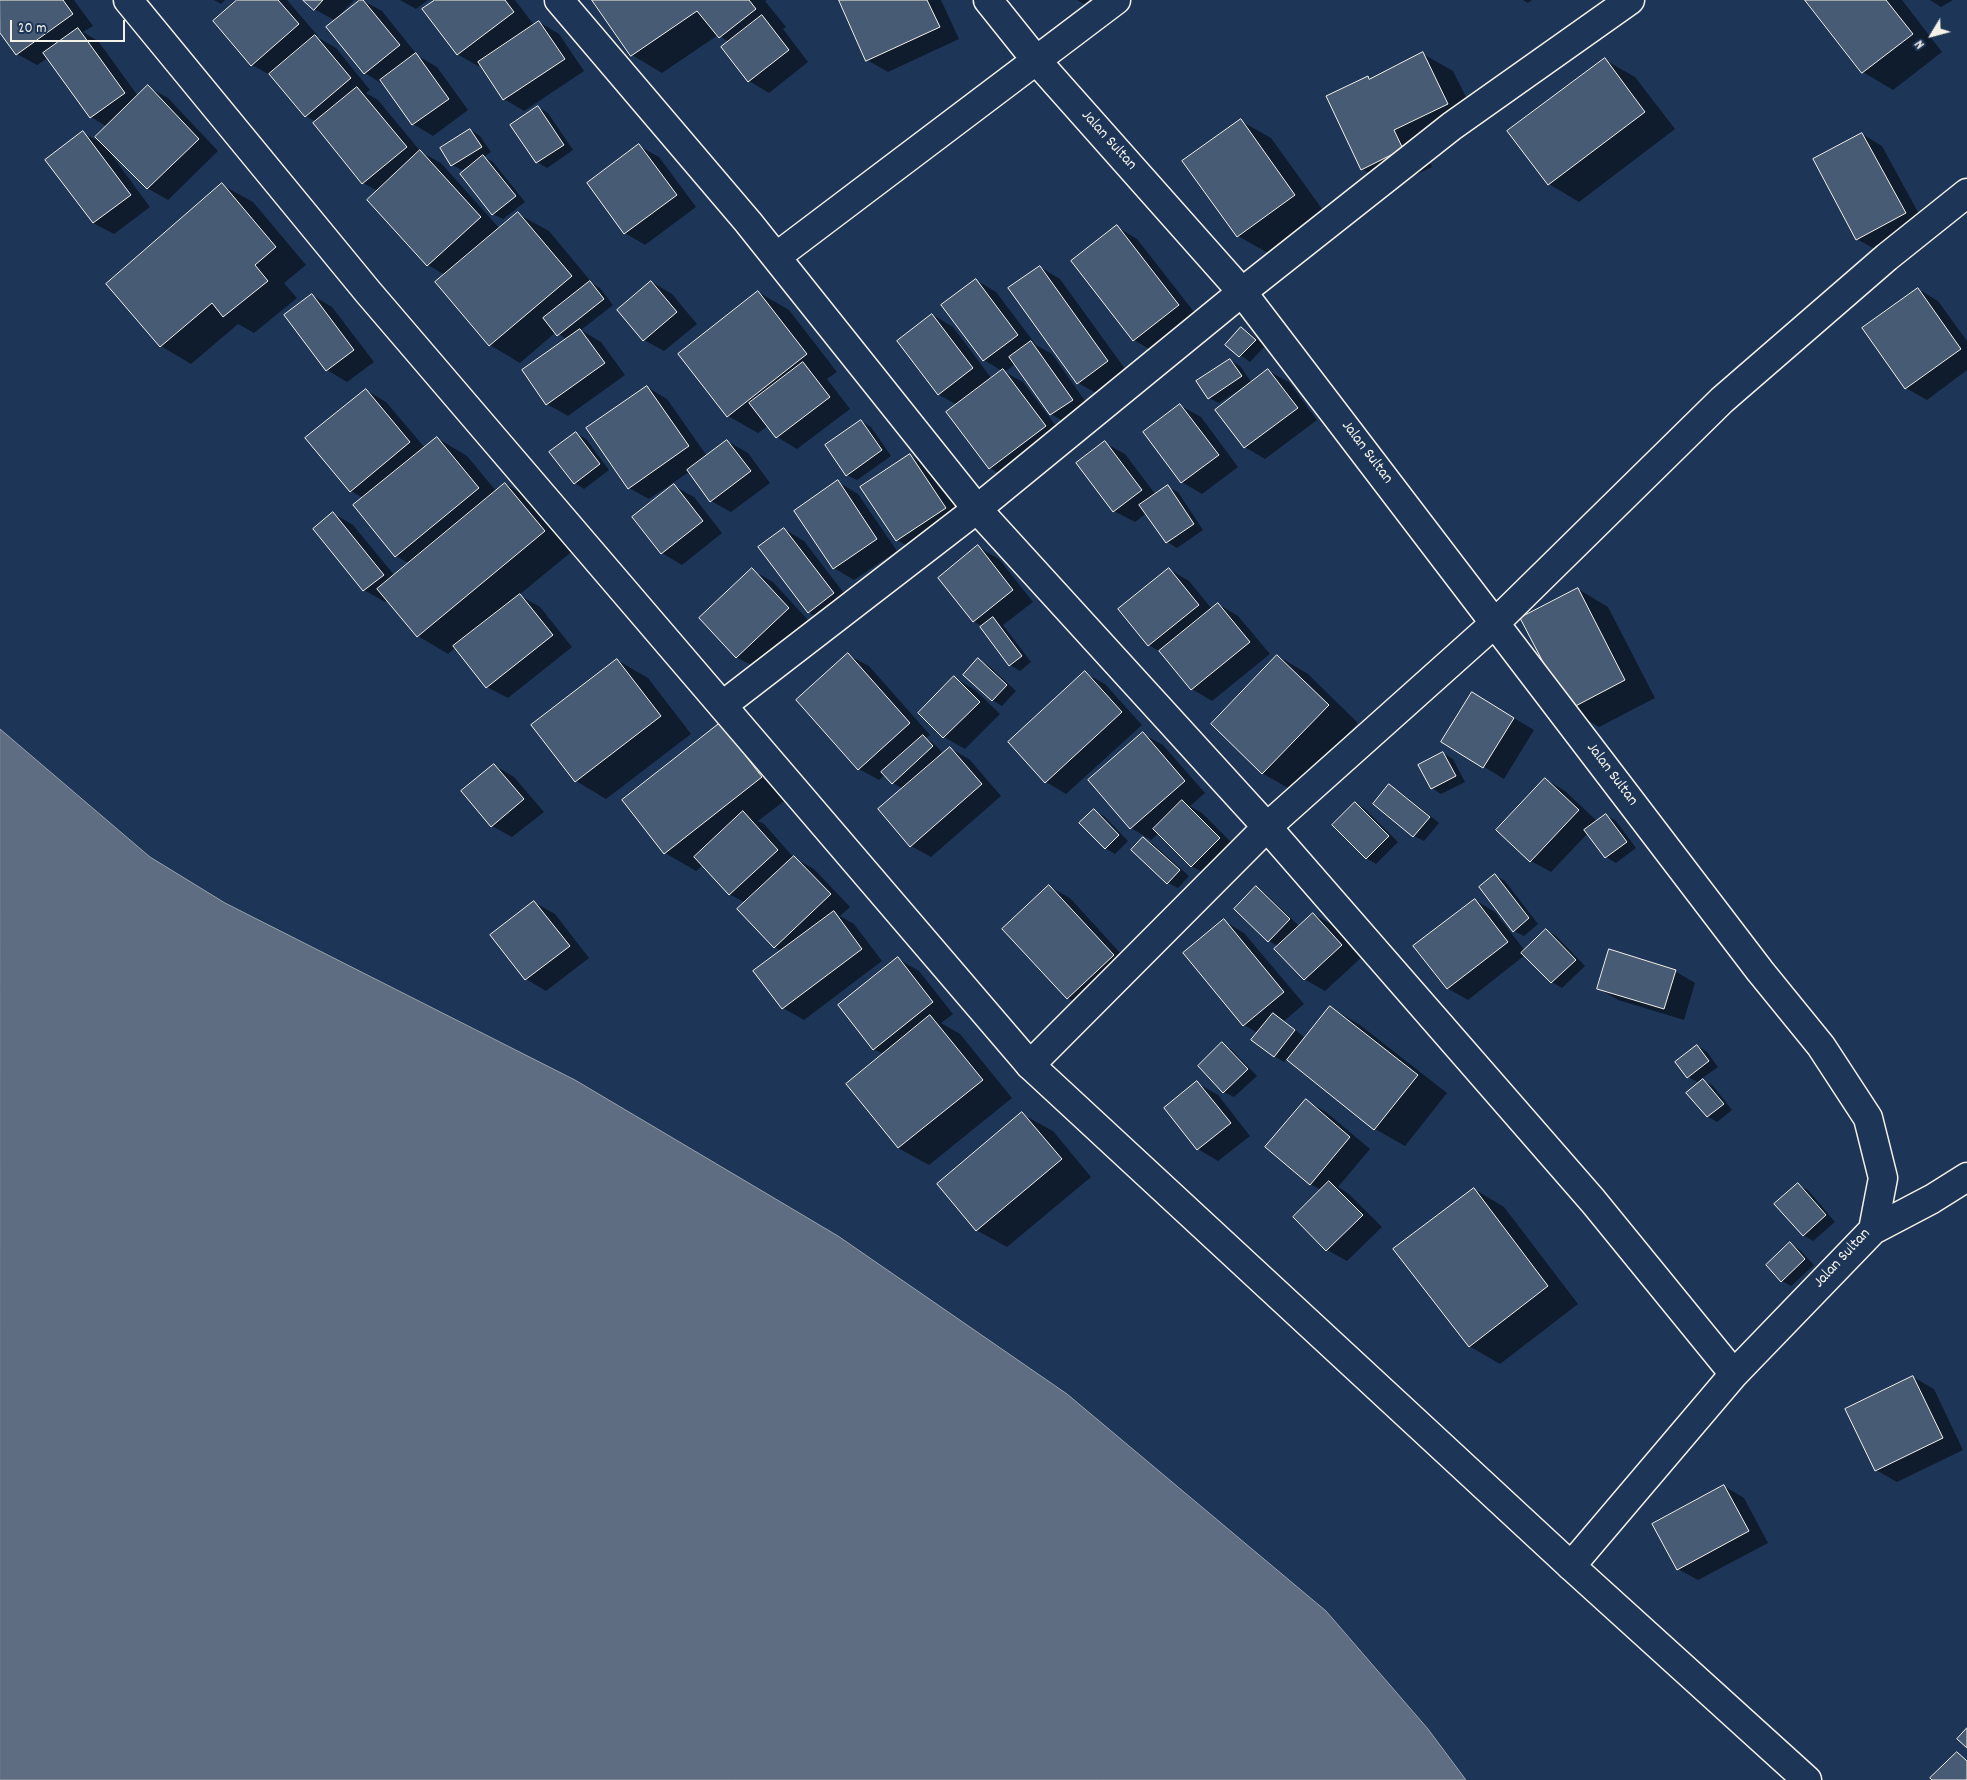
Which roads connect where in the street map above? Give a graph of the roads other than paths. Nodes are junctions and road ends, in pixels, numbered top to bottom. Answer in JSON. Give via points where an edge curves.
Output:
{"nodes":[{"id":1,"x":128,"y":0,"type":"edge"},
{"id":2,"x":559,"y":0,"type":"edge"},
{"id":3,"x":988,"y":0,"type":"edge"},
{"id":4,"x":1116,"y":0,"type":"edge"},
{"id":5,"x":1630,"y":0,"type":"edge"},
{"id":6,"x":1036,"y":60,"type":"junction"},
{"id":7,"x":1967,"y":193,"type":"edge"},
{"id":8,"x":776,"y":257,"type":"junction"},
{"id":9,"x":1242,"y":292,"type":"junction"},
{"id":10,"x":977,"y":509,"type":"junction"},
{"id":11,"x":1495,"y":623,"type":"junction"},
{"id":12,"x":723,"y":705,"type":"junction"},
{"id":13,"x":1267,"y":827,"type":"junction"},
{"id":14,"x":1030,"y":1064,"type":"junction"},
{"id":15,"x":1967,"y":1177,"type":"edge"},
{"id":16,"x":1873,"y":1230,"type":"junction"},
{"id":17,"x":1734,"y":1374,"type":"junction"},
{"id":18,"x":1571,"y":1566,"type":"junction"},
{"id":19,"x":1807,"y":1780,"type":"edge"}],
"edges":[{"from":1,"to":12,"type":"street","via":[[368,292]]},
{"from":2,"to":8,"type":"street"},
{"from":3,"to":6,"type":"street","name":"Jalan Sultan"},
{"from":4,"to":6,"type":"street"},
{"from":5,"to":9,"type":"street","via":[[1452,126]]},
{"from":6,"to":8,"type":"street"},
{"from":6,"to":9,"type":"street","name":"Jalan Sultan"},
{"from":7,"to":11,"type":"street","via":[[1887,257],[1722,400]]},
{"from":8,"to":10,"type":"street"},
{"from":9,"to":10,"type":"street"},
{"from":9,"to":11,"type":"street","name":"Jalan Sultan"},
{"from":10,"to":12,"type":"street"},
{"from":10,"to":13,"type":"street"},
{"from":11,"to":13,"type":"street"},
{"from":11,"to":16,"type":"street","name":"Jalan Sultan","via":[[1760,971],[1821,1046],[1868,1118],[1883,1178]]},
{"from":12,"to":14,"type":"street"},
{"from":13,"to":14,"type":"street"},
{"from":13,"to":17,"type":"street","via":[[1593,1201]]},
{"from":14,"to":18,"type":"street"},
{"from":15,"to":16,"type":"street"},
{"from":16,"to":17,"type":"street","name":"Jalan Sultan"},
{"from":17,"to":18,"type":"street","name":"Jalan Sultan"},
{"from":18,"to":19,"type":"street"}]}
